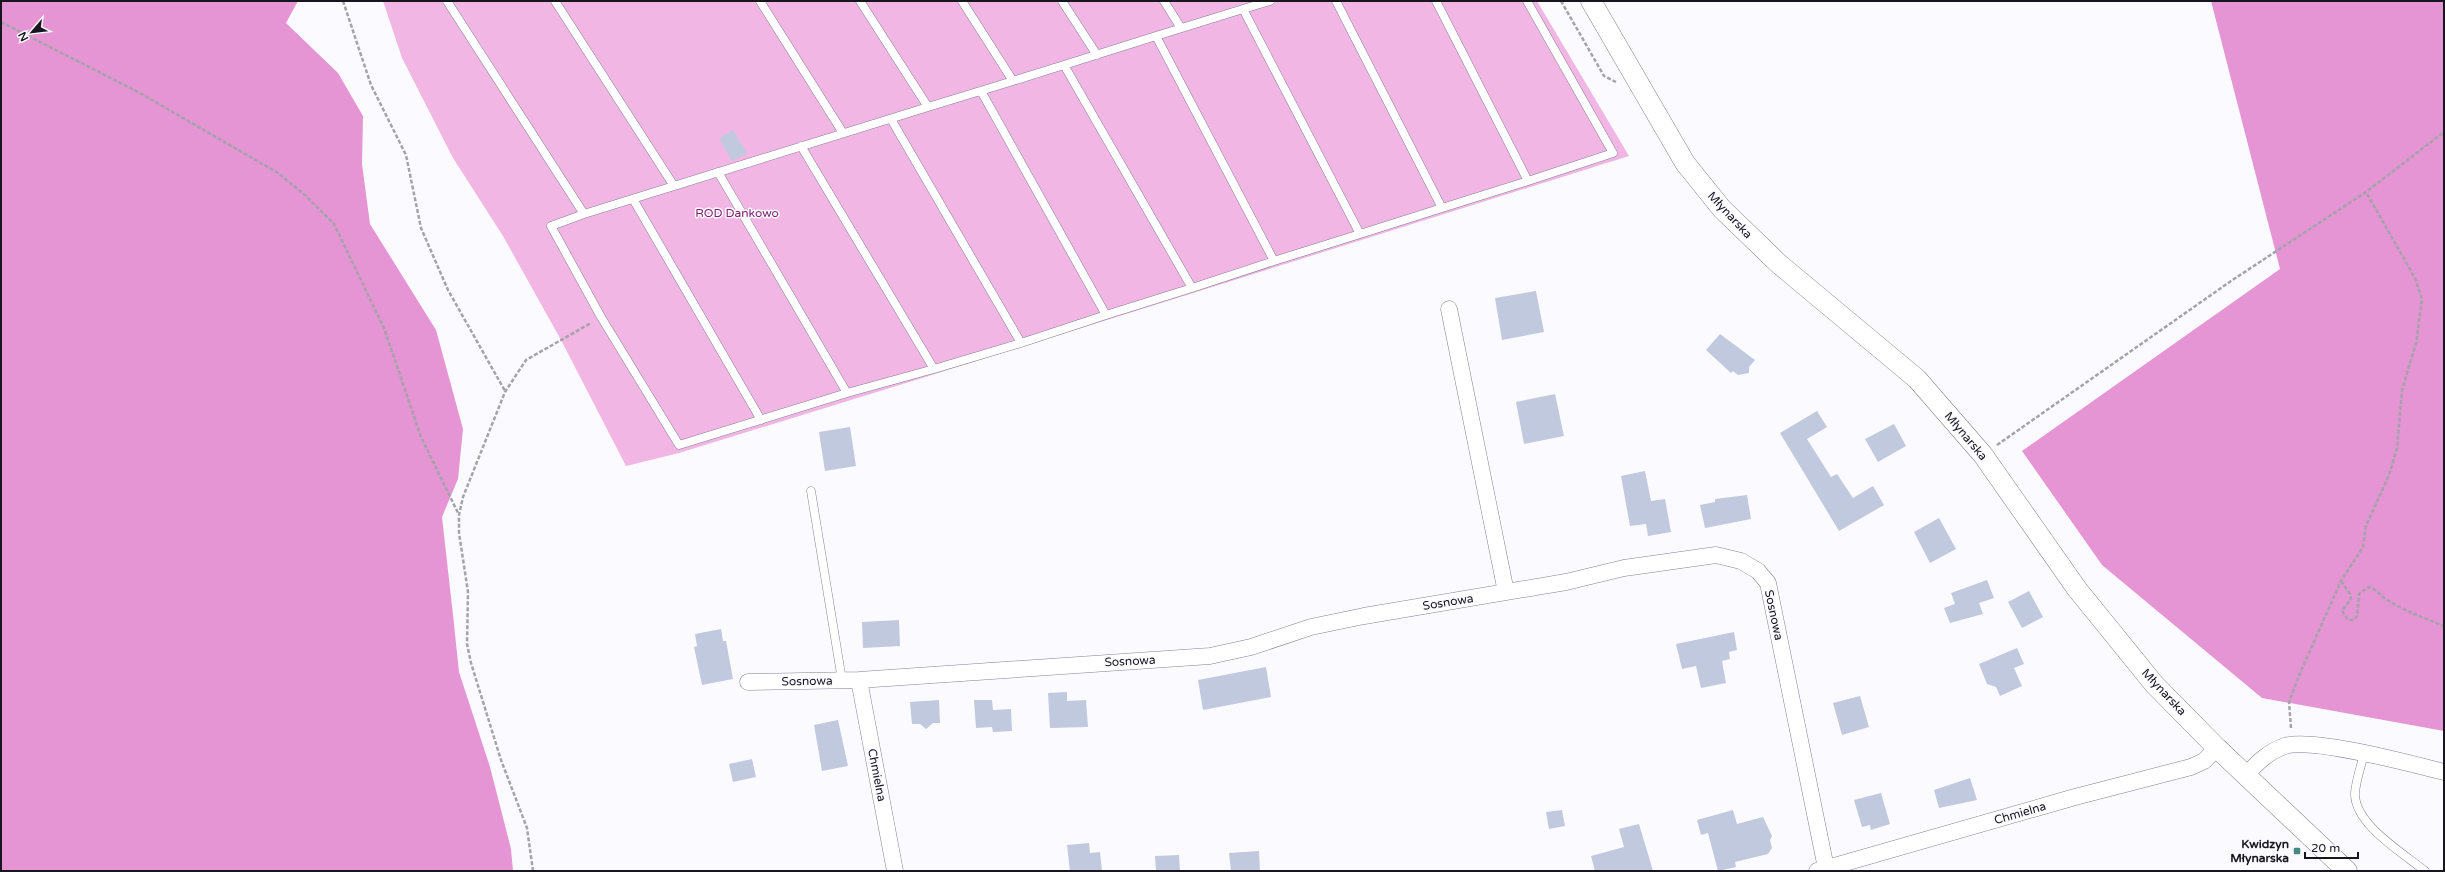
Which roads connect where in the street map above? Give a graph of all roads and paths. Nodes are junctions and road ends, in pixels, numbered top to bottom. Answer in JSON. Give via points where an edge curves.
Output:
{"nodes":[{"id":1,"x":344,"y":1,"type":"edge"},
{"id":2,"x":447,"y":1,"type":"edge"},
{"id":3,"x":555,"y":1,"type":"edge"},
{"id":4,"x":760,"y":1,"type":"edge"},
{"id":5,"x":860,"y":1,"type":"edge"},
{"id":6,"x":962,"y":1,"type":"edge"},
{"id":7,"x":1062,"y":1,"type":"edge"},
{"id":8,"x":1164,"y":1,"type":"edge"},
{"id":9,"x":1267,"y":1,"type":"edge"},
{"id":10,"x":1336,"y":1,"type":"edge"},
{"id":11,"x":1436,"y":1,"type":"edge"},
{"id":12,"x":1527,"y":1,"type":"edge"},
{"id":13,"x":1561,"y":1,"type":"edge"},
{"id":14,"x":1591,"y":1,"type":"edge"},
{"id":15,"x":1243,"y":9,"type":"junction"},
{"id":16,"x":1,"y":22,"type":"edge"},
{"id":17,"x":1181,"y":28,"type":"junction"},
{"id":18,"x":1156,"y":36,"type":"junction"},
{"id":19,"x":1097,"y":55,"type":"junction"},
{"id":20,"x":1064,"y":65,"type":"junction"},
{"id":21,"x":1013,"y":81,"type":"junction"},
{"id":22,"x":1618,"y":83,"type":"dead end"},
{"id":23,"x":981,"y":91,"type":"junction"},
{"id":24,"x":928,"y":107,"type":"junction"},
{"id":25,"x":890,"y":119,"type":"junction"},
{"id":26,"x":2444,"y":132,"type":"edge"},
{"id":27,"x":843,"y":134,"type":"junction"},
{"id":28,"x":801,"y":146,"type":"junction"},
{"id":29,"x":718,"y":172,"type":"junction"},
{"id":30,"x":1528,"y":181,"type":"junction"},
{"id":31,"x":674,"y":186,"type":"junction"},
{"id":32,"x":2366,"y":192,"type":"junction"},
{"id":33,"x":633,"y":199,"type":"junction"},
{"id":34,"x":1442,"y":208,"type":"junction"},
{"id":35,"x":584,"y":214,"type":"junction"},
{"id":36,"x":1360,"y":234,"type":"junction"},
{"id":37,"x":1274,"y":261,"type":"junction"},
{"id":38,"x":1192,"y":288,"type":"junction"},
{"id":39,"x":1449,"y":310,"type":"dead end"},
{"id":40,"x":1106,"y":315,"type":"junction"},
{"id":41,"x":602,"y":317,"type":"junction"},
{"id":42,"x":1021,"y":343,"type":"junction"},
{"id":43,"x":934,"y":369,"type":"junction"},
{"id":44,"x":505,"y":392,"type":"junction"},
{"id":45,"x":847,"y":393,"type":"junction"},
{"id":46,"x":761,"y":420,"type":"junction"},
{"id":47,"x":1983,"y":455,"type":"junction"},
{"id":48,"x":811,"y":491,"type":"dead end"},
{"id":49,"x":459,"y":515,"type":"junction"},
{"id":50,"x":2342,"y":582,"type":"junction"},
{"id":51,"x":1506,"y":592,"type":"junction"},
{"id":52,"x":2444,"y":626,"type":"edge"},
{"id":53,"x":842,"y":680,"type":"junction"},
{"id":54,"x":859,"y":680,"type":"junction"},
{"id":55,"x":748,"y":682,"type":"dead end"},
{"id":56,"x":2296,"y":744,"type":"junction"},
{"id":57,"x":2217,"y":748,"type":"junction"},
{"id":58,"x":2364,"y":754,"type":"junction"},
{"id":59,"x":2444,"y":772,"type":"edge"},
{"id":60,"x":2246,"y":775,"type":"junction"},
{"id":61,"x":1822,"y":870,"type":"edge"},
{"id":62,"x":533,"y":871,"type":"edge"},
{"id":63,"x":895,"y":871,"type":"edge"},
{"id":64,"x":2347,"y":871,"type":"edge"},
{"id":65,"x":2425,"y":871,"type":"edge"}],
"edges":[{"from":1,"to":44,"type":"path","via":[[371,85],[406,154],[421,228],[448,290]]},
{"from":2,"to":35,"type":"lane"},
{"from":3,"to":31,"type":"lane"},
{"from":4,"to":27,"type":"lane"},
{"from":5,"to":24,"type":"lane"},
{"from":6,"to":21,"type":"lane"},
{"from":7,"to":19,"type":"lane"},
{"from":8,"to":17,"type":"lane"},
{"from":9,"to":15,"type":"lane"},
{"from":10,"to":34,"type":"lane"},
{"from":11,"to":30,"type":"lane"},
{"from":12,"to":30,"type":"lane","via":[[1613,153]]},
{"from":13,"to":22,"type":"path","via":[[1604,76]]},
{"from":14,"to":47,"type":"street","name":"Młynarska","via":[[1685,163],[1722,209],[1779,264],[1917,379]]},
{"from":15,"to":17,"type":"lane"},
{"from":15,"to":36,"type":"lane"},
{"from":16,"to":49,"type":"path","via":[[140,92],[278,173],[334,224],[384,328],[421,437]]},
{"from":17,"to":18,"type":"lane"},
{"from":18,"to":19,"type":"lane"},
{"from":18,"to":37,"type":"lane"},
{"from":19,"to":20,"type":"lane"},
{"from":20,"to":21,"type":"lane"},
{"from":20,"to":38,"type":"lane"},
{"from":21,"to":23,"type":"lane"},
{"from":23,"to":24,"type":"lane"},
{"from":23,"to":40,"type":"lane"},
{"from":24,"to":25,"type":"lane"},
{"from":25,"to":27,"type":"lane"},
{"from":25,"to":42,"type":"lane"},
{"from":26,"to":32,"type":"path"},
{"from":27,"to":28,"type":"lane"},
{"from":28,"to":29,"type":"lane"},
{"from":28,"to":43,"type":"lane"},
{"from":29,"to":31,"type":"lane"},
{"from":29,"to":45,"type":"lane"},
{"from":30,"to":34,"type":"lane"},
{"from":31,"to":33,"type":"lane"},
{"from":32,"to":47,"type":"path","via":[[2231,281]]},
{"from":32,"to":50,"type":"path","via":[[2403,254],[2422,299],[2416,343],[2402,390],[2397,448],[2366,526],[2363,547]]},
{"from":33,"to":35,"type":"lane"},
{"from":33,"to":46,"type":"lane"},
{"from":34,"to":36,"type":"lane"},
{"from":35,"to":41,"type":"lane","via":[[551,226]]},
{"from":36,"to":37,"type":"lane"},
{"from":37,"to":38,"type":"lane"},
{"from":38,"to":40,"type":"lane"},
{"from":39,"to":51,"type":"street"},
{"from":40,"to":42,"type":"lane"},
{"from":41,"to":44,"type":"path","via":[[526,360]]},
{"from":41,"to":46,"type":"lane","via":[[679,445]]},
{"from":42,"to":43,"type":"lane"},
{"from":43,"to":45,"type":"lane"},
{"from":44,"to":49,"type":"path","via":[[463,497]]},
{"from":45,"to":46,"type":"lane"},
{"from":47,"to":57,"type":"street","name":"Młynarska","via":[[2076,589],[2114,637],[2154,684]]},
{"from":48,"to":53,"type":"lane"},
{"from":49,"to":62,"type":"path","via":[[459,533],[468,592],[467,644],[501,760],[527,828]]},
{"from":50,"to":52,"type":"path","via":[[2351,599],[2342,611],[2348,620],[2354,620],[2357,616],[2359,594],[2369,587],[2376,589],[2384,599],[2409,612]]},
{"from":50,"to":56,"type":"path","via":[[2289,702],[2289,724]]},
{"from":51,"to":54,"type":"street","name":"Sosnowa","via":[[1311,627],[1251,647],[1210,656]]},
{"from":51,"to":61,"type":"street","name":"Sosnowa","via":[[1624,568],[1716,555],[1741,560],[1758,571],[1768,583],[1774,609]]},
{"from":53,"to":54,"type":"street","name":"Sosnowa"},
{"from":53,"to":55,"type":"street","name":"Sosnowa"},
{"from":54,"to":63,"type":"street","name":"Chmielna"},
{"from":56,"to":58,"type":"street"},
{"from":56,"to":60,"type":"street","via":[[2274,750]]},
{"from":57,"to":60,"type":"street","name":"Młynarska"},
{"from":57,"to":61,"type":"street","name":"Chmielna","via":[[2204,761],[2191,767],[2075,797]]},
{"from":58,"to":59,"type":"street"},
{"from":58,"to":65,"type":"lane","via":[[2355,792],[2359,812],[2371,827]]},
{"from":60,"to":64,"type":"street","name":"Młynarska"}]}
